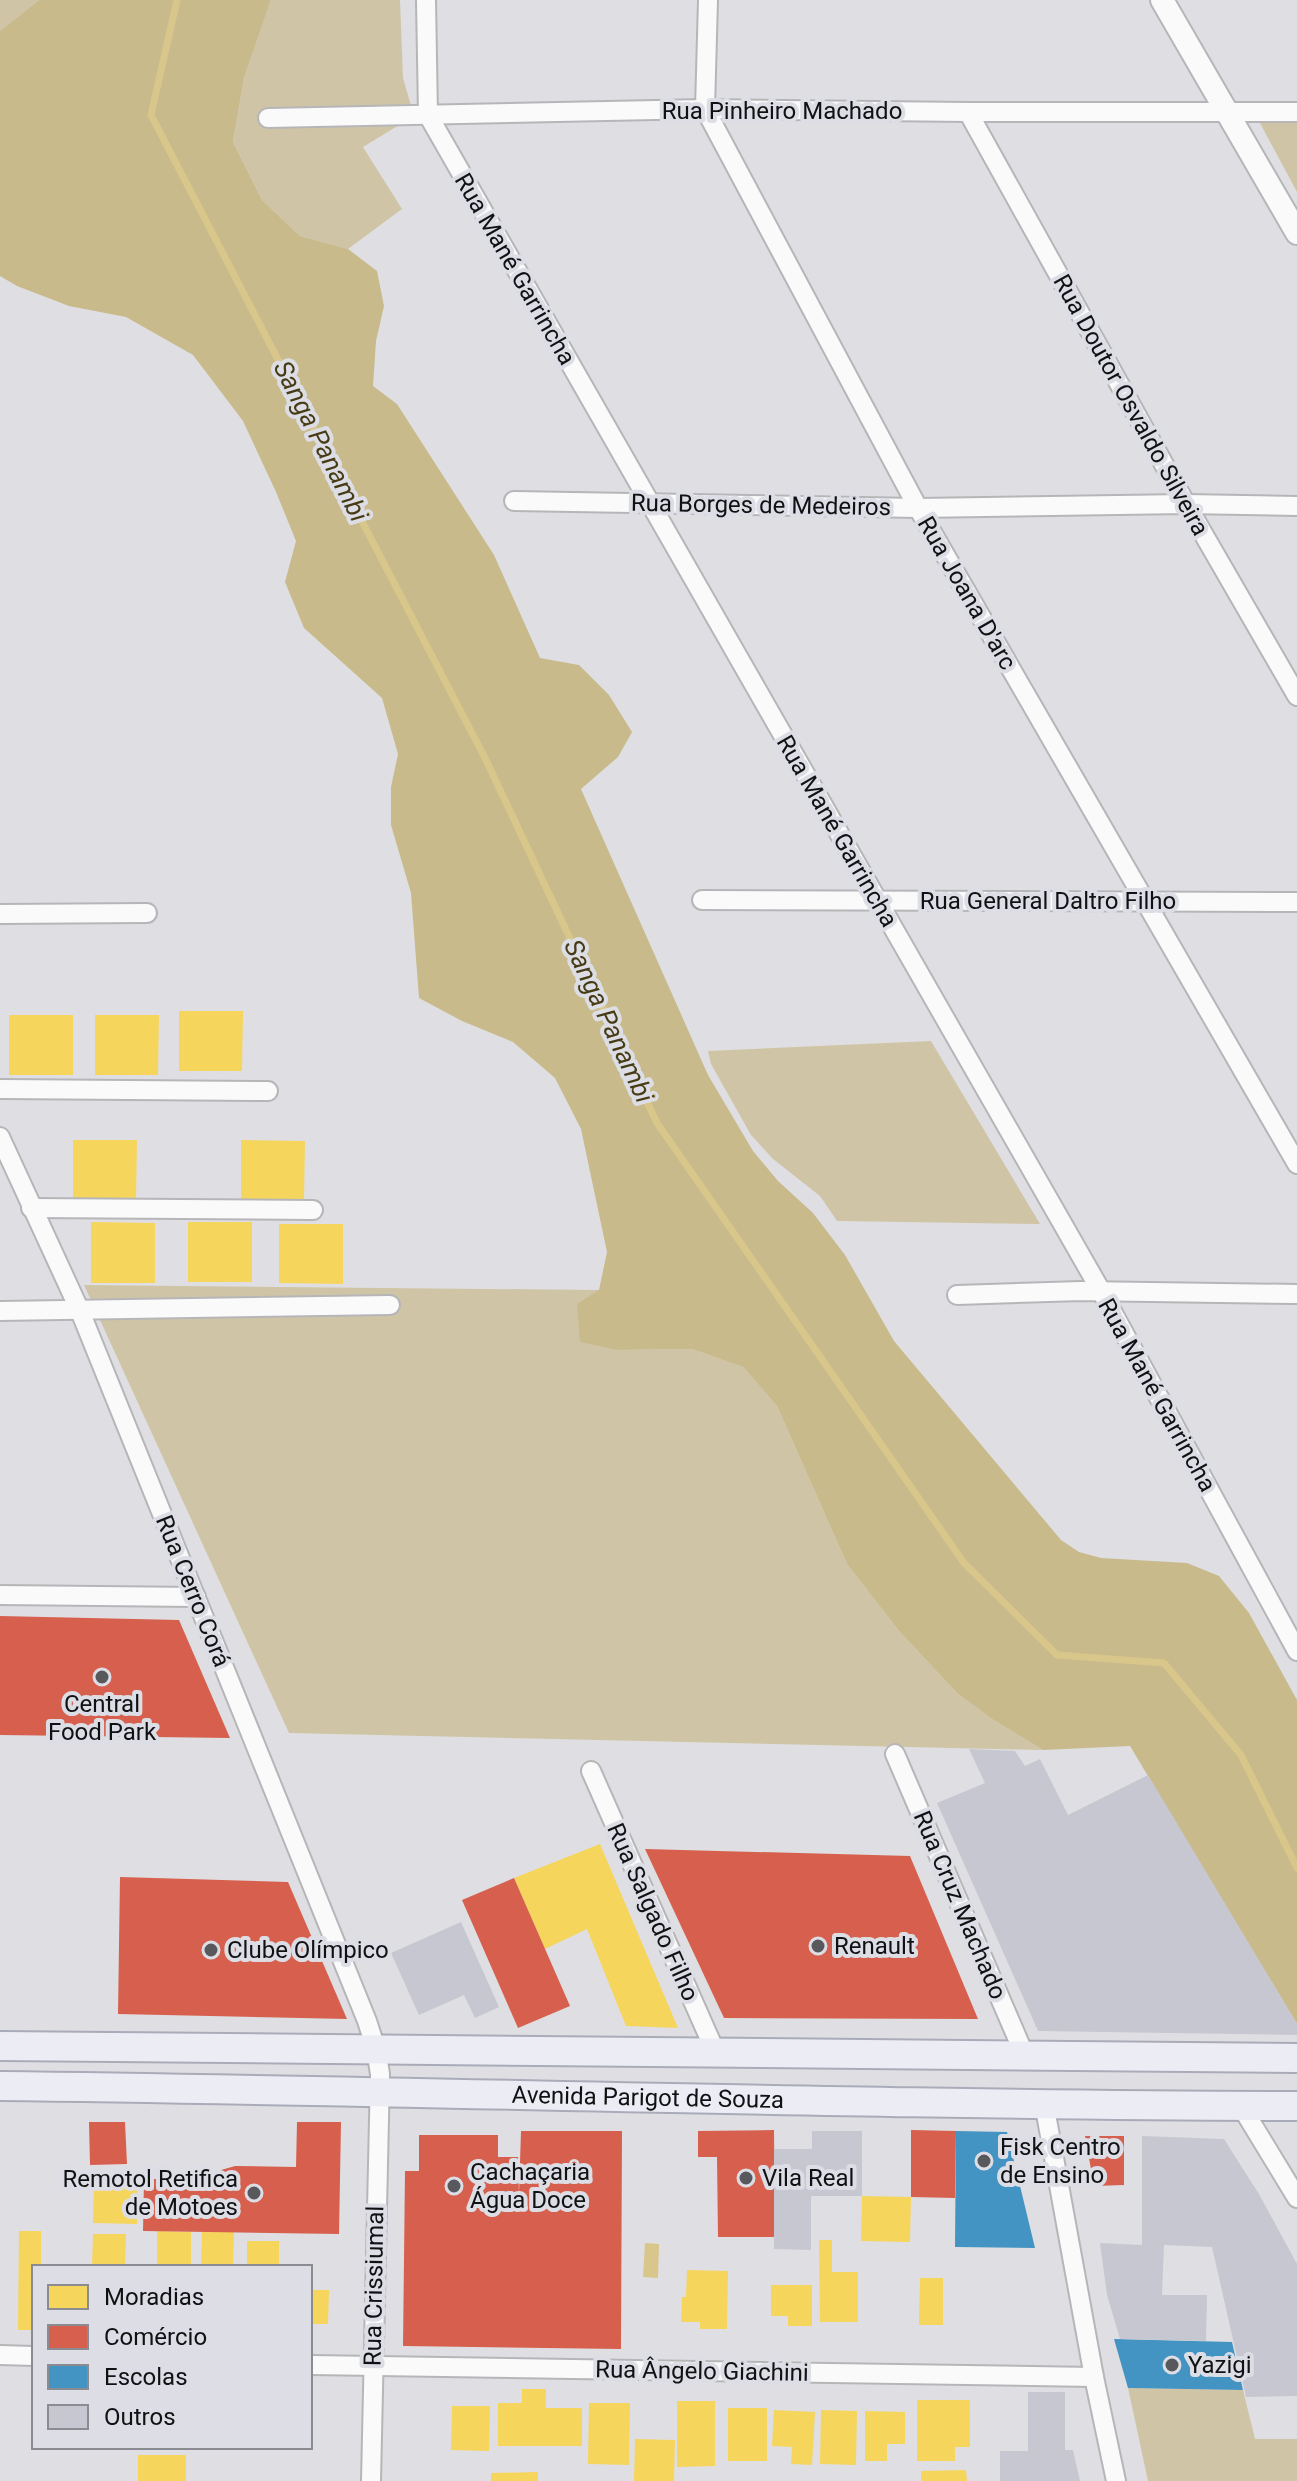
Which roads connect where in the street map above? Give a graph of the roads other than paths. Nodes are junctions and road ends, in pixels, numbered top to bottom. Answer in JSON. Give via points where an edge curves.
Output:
{"nodes":[{"id":1,"x":426,"y":0,"type":"edge"},
{"id":2,"x":708,"y":0,"type":"edge"},
{"id":3,"x":1162,"y":0,"type":"edge"},
{"id":4,"x":705,"y":109,"type":"junction"},
{"id":5,"x":968,"y":112,"type":"junction"},
{"id":6,"x":1225,"y":112,"type":"junction"},
{"id":7,"x":1297,"y":112,"type":"edge"},
{"id":8,"x":428,"y":115,"type":"junction"},
{"id":9,"x":268,"y":118,"type":"dead end"},
{"id":10,"x":1297,"y":233,"type":"edge"},
{"id":11,"x":514,"y":501,"type":"dead end"},
{"id":12,"x":647,"y":503,"type":"junction"},
{"id":13,"x":1186,"y":504,"type":"junction"},
{"id":14,"x":1297,"y":506,"type":"edge"},
{"id":15,"x":918,"y":508,"type":"junction"},
{"id":16,"x":1297,"y":696,"type":"edge"},
{"id":17,"x":876,"y":899,"type":"junction"},
{"id":18,"x":702,"y":900,"type":"dead end"},
{"id":19,"x":1146,"y":902,"type":"junction"},
{"id":20,"x":1297,"y":902,"type":"edge"},
{"id":21,"x":147,"y":913,"type":"dead end"},
{"id":22,"x":0,"y":914,"type":"edge"},
{"id":23,"x":0,"y":1089,"type":"edge"},
{"id":24,"x":268,"y":1091,"type":"dead end"},
{"id":25,"x":0,"y":1137,"type":"edge"},
{"id":26,"x":1297,"y":1164,"type":"edge"},
{"id":27,"x":31,"y":1208,"type":"junction"},
{"id":28,"x":313,"y":1210,"type":"dead end"},
{"id":29,"x":1101,"y":1291,"type":"junction"},
{"id":30,"x":1297,"y":1294,"type":"edge"},
{"id":31,"x":957,"y":1295,"type":"dead end"},
{"id":32,"x":390,"y":1305,"type":"dead end"},
{"id":33,"x":0,"y":1311,"type":"edge"},
{"id":34,"x":80,"y":1311,"type":"junction"},
{"id":35,"x":0,"y":1595,"type":"edge"},
{"id":36,"x":196,"y":1597,"type":"junction"},
{"id":37,"x":1297,"y":1651,"type":"edge"},
{"id":38,"x":895,"y":1754,"type":"dead end"},
{"id":39,"x":591,"y":1771,"type":"dead end"},
{"id":40,"x":0,"y":2046,"type":"edge"},
{"id":41,"x":376,"y":2049,"type":"junction"},
{"id":42,"x":538,"y":2051,"type":"junction"},
{"id":43,"x":716,"y":2053,"type":"junction"},
{"id":44,"x":973,"y":2056,"type":"junction"},
{"id":45,"x":1025,"y":2056,"type":"junction"},
{"id":46,"x":1297,"y":2058,"type":"edge"},
{"id":47,"x":0,"y":2086,"type":"edge"},
{"id":48,"x":379,"y":2091,"type":"junction"},
{"id":49,"x":1297,"y":2095,"type":"edge"},
{"id":50,"x":871,"y":2100,"type":"junction"},
{"id":51,"x":1044,"y":2103,"type":"junction"},
{"id":52,"x":1241,"y":2106,"type":"junction"},
{"id":53,"x":1297,"y":2106,"type":"edge"},
{"id":54,"x":1297,"y":2198,"type":"edge"},
{"id":55,"x":0,"y":2355,"type":"edge"},
{"id":56,"x":32,"y":2356,"type":"edge"},
{"id":57,"x":312,"y":2365,"type":"edge"},
{"id":58,"x":372,"y":2367,"type":"junction"},
{"id":59,"x":1094,"y":2377,"type":"junction"},
{"id":60,"x":371,"y":2481,"type":"edge"},
{"id":61,"x":1116,"y":2481,"type":"edge"}],
"edges":[{"from":1,"to":8,"type":"street","name":"Rua Mané Garrincha"},
{"from":2,"to":4,"type":"street","name":"Rua Joana D'arc"},
{"from":3,"to":6,"type":"street"},
{"from":4,"to":5,"type":"street","name":"Rua Pinheiro Machado"},
{"from":4,"to":8,"type":"street","name":"Rua Pinheiro Machado"},
{"from":4,"to":15,"type":"street","name":"Rua Joana D'arc"},
{"from":5,"to":6,"type":"street","name":"Rua Pinheiro Machado"},
{"from":5,"to":13,"type":"street","name":"Rua Doutor Osvaldo Silveira"},
{"from":6,"to":7,"type":"street","name":"Rua Pinheiro Machado"},
{"from":6,"to":10,"type":"street"},
{"from":8,"to":9,"type":"street","name":"Rua Pinheiro Machado"},
{"from":8,"to":12,"type":"street","name":"Rua Mané Garrincha"},
{"from":11,"to":12,"type":"street","name":"Rua Borges de Medeiros"},
{"from":12,"to":15,"type":"street","name":"Rua Borges de Medeiros"},
{"from":12,"to":17,"type":"street","name":"Rua Mané Garrincha"},
{"from":13,"to":14,"type":"street","name":"Rua Borges de Medeiros"},
{"from":13,"to":15,"type":"street","name":"Rua Borges de Medeiros"},
{"from":13,"to":16,"type":"street","name":"Rua Doutor Osvaldo Silveira"},
{"from":15,"to":19,"type":"street","name":"Rua Joana D'arc"},
{"from":17,"to":18,"type":"street","name":"Rua General Daltro Filho"},
{"from":17,"to":19,"type":"street","name":"Rua General Daltro Filho"},
{"from":17,"to":29,"type":"street","name":"Rua Mané Garrincha"},
{"from":19,"to":20,"type":"street","name":"Rua General Daltro Filho"},
{"from":19,"to":26,"type":"street","name":"Rua Joana D'arc"},
{"from":21,"to":22,"type":"street"},
{"from":23,"to":24,"type":"street"},
{"from":25,"to":27,"type":"street","name":"Rua Cerro Corá"},
{"from":27,"to":28,"type":"street"},
{"from":27,"to":34,"type":"street","name":"Rua Cerro Corá"},
{"from":29,"to":30,"type":"street"},
{"from":29,"to":31,"type":"street"},
{"from":29,"to":37,"type":"street","name":"Rua Mané Garrincha"},
{"from":32,"to":34,"type":"street"},
{"from":33,"to":34,"type":"street"},
{"from":34,"to":36,"type":"street","name":"Rua Cerro Corá"},
{"from":35,"to":36,"type":"street"},
{"from":36,"to":41,"type":"street","name":"Rua Cerro Corá"},
{"from":38,"to":45,"type":"street","name":"Rua Cruz Machado"},
{"from":39,"to":43,"type":"street","name":"Rua Salgado Filho"},
{"from":40,"to":41,"type":"main road","name":"Avenida Parigot de Souza"},
{"from":41,"to":42,"type":"main road","name":"Avenida Parigot de Souza"},
{"from":41,"to":48,"type":"street","name":"Rua Cerro Corá"},
{"from":42,"to":43,"type":"main road","name":"Avenida Parigot de Souza"},
{"from":42,"to":48,"type":"main road","via":[[406,2064],[385,2075]]},
{"from":43,"to":44,"type":"main road","name":"Avenida Parigot de Souza"},
{"from":44,"to":45,"type":"main road","name":"Avenida Parigot de Souza"},
{"from":44,"to":50,"type":"main road","via":[[869,2069],[859,2077]]},
{"from":45,"to":46,"type":"main road","name":"Avenida Parigot de Souza"},
{"from":47,"to":48,"type":"main road","name":"Avenida Parigot de Souza"},
{"from":48,"to":50,"type":"main road","name":"Avenida Parigot de Souza"},
{"from":48,"to":58,"type":"street","name":"Rua Crissiumal"},
{"from":49,"to":52,"type":"main road"},
{"from":50,"to":51,"type":"main road","name":"Avenida Parigot de Souza"},
{"from":51,"to":52,"type":"main road","name":"Avenida Parigot de Souza"},
{"from":51,"to":59,"type":"street"},
{"from":52,"to":53,"type":"main road","name":"Avenida Parigot de Souza"},
{"from":52,"to":54,"type":"street"},
{"from":55,"to":56,"type":"street"},
{"from":57,"to":58,"type":"street","name":"Rua Ângelo Giachini"},
{"from":58,"to":59,"type":"street","name":"Rua Ângelo Giachini"},
{"from":58,"to":60,"type":"street","name":"Rua Crissiumal"},
{"from":59,"to":61,"type":"street"}]}
